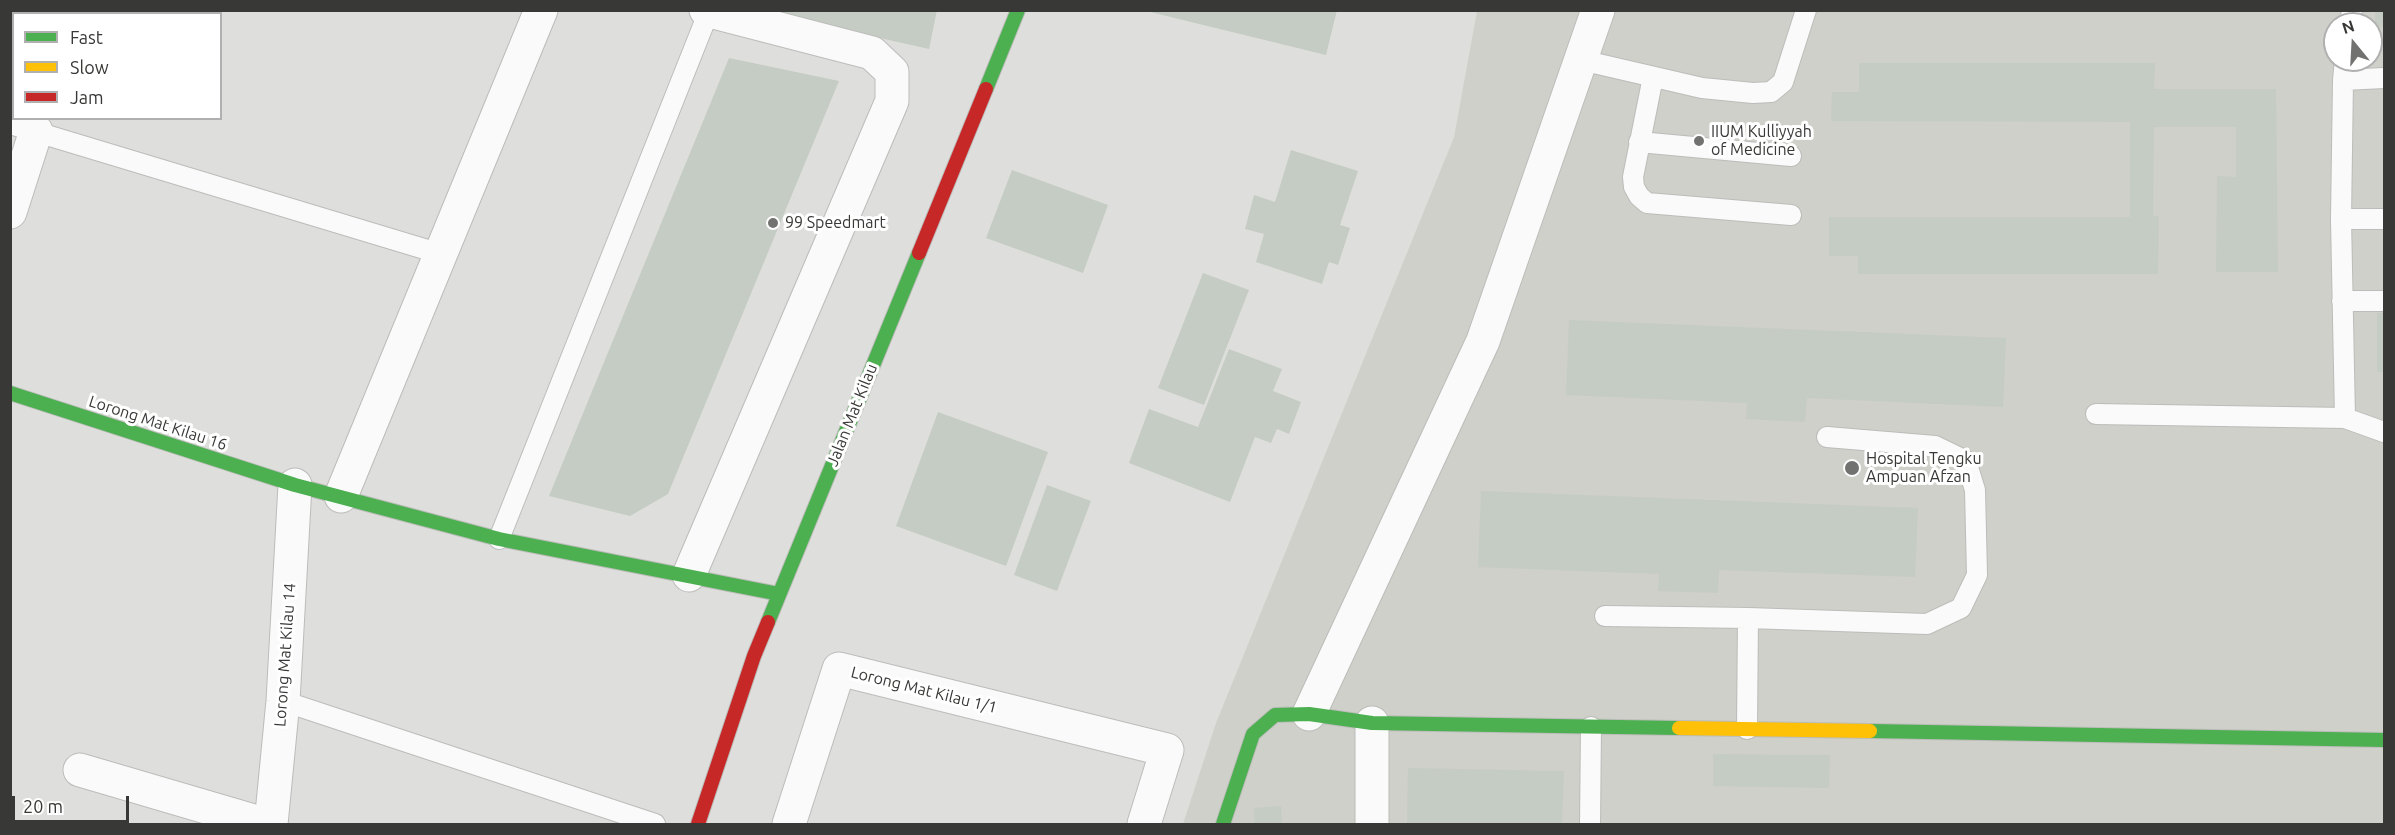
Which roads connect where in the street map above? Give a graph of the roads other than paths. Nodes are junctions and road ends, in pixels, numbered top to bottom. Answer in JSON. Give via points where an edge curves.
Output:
{"nodes":[{"id":1,"x":541,"y":10,"type":"edge"},
{"id":2,"x":1018,"y":10,"type":"edge"},
{"id":3,"x":1598,"y":10,"type":"edge"},
{"id":4,"x":1806,"y":10,"type":"edge"},
{"id":5,"x":707,"y":11,"type":"edge"},
{"id":6,"x":1581,"y":60,"type":"junction"},
{"id":7,"x":2344,"y":72,"type":"edge"},
{"id":8,"x":1653,"y":77,"type":"junction"},
{"id":9,"x":2385,"y":78,"type":"edge"},
{"id":10,"x":2343,"y":80,"type":"junction"},
{"id":11,"x":23,"y":128,"type":"edge"},
{"id":12,"x":1640,"y":142,"type":"junction"},
{"id":13,"x":1791,"y":156,"type":"dead end"},
{"id":14,"x":10,"y":212,"type":"edge"},
{"id":15,"x":1791,"y":215,"type":"dead end"},
{"id":16,"x":2341,"y":219,"type":"junction"},
{"id":17,"x":2385,"y":219,"type":"edge"},
{"id":18,"x":441,"y":254,"type":"junction"},
{"id":19,"x":2342,"y":301,"type":"junction"},
{"id":20,"x":2385,"y":301,"type":"edge"},
{"id":21,"x":10,"y":393,"type":"edge"},
{"id":22,"x":2096,"y":414,"type":"dead end"},
{"id":23,"x":2344,"y":418,"type":"junction"},
{"id":24,"x":2385,"y":432,"type":"edge"},
{"id":25,"x":1827,"y":437,"type":"dead end"},
{"id":26,"x":295,"y":484,"type":"junction"},
{"id":27,"x":341,"y":496,"type":"junction"},
{"id":28,"x":500,"y":539,"type":"junction"},
{"id":29,"x":689,"y":575,"type":"junction"},
{"id":30,"x":778,"y":594,"type":"junction"},
{"id":31,"x":1605,"y":616,"type":"dead end"},
{"id":32,"x":1748,"y":618,"type":"junction"},
{"id":33,"x":283,"y":701,"type":"junction"},
{"id":34,"x":1309,"y":714,"type":"junction"},
{"id":35,"x":1372,"y":723,"type":"junction"},
{"id":36,"x":1591,"y":727,"type":"junction"},
{"id":37,"x":1747,"y":729,"type":"junction"},
{"id":38,"x":2385,"y":740,"type":"edge"},
{"id":39,"x":80,"y":770,"type":"dead end"},
{"id":40,"x":264,"y":825,"type":"edge"},
{"id":41,"x":271,"y":825,"type":"edge"},
{"id":42,"x":655,"y":825,"type":"edge"},
{"id":43,"x":698,"y":825,"type":"edge"},
{"id":44,"x":789,"y":825,"type":"edge"},
{"id":45,"x":1144,"y":825,"type":"edge"},
{"id":46,"x":1223,"y":825,"type":"edge"},
{"id":47,"x":1372,"y":825,"type":"edge"},
{"id":48,"x":1590,"y":825,"type":"edge"}],
"edges":[{"from":1,"to":18,"type":"street"},
{"from":2,"to":30,"type":"street","name":"Jalan Mat Kilau"},
{"from":3,"to":6,"type":"street"},
{"from":4,"to":8,"type":"lane","via":[[1783,82],[1771,92],[1702,88]]},
{"from":5,"to":28,"type":"lane"},
{"from":5,"to":29,"type":"street","via":[[872,53],[892,72],[892,101]]},
{"from":6,"to":8,"type":"lane"},
{"from":6,"to":34,"type":"street","via":[[1483,341]]},
{"from":7,"to":10,"type":"lane"},
{"from":8,"to":12,"type":"lane"},
{"from":9,"to":10,"type":"lane"},
{"from":10,"to":16,"type":"lane"},
{"from":11,"to":14,"type":"street"},
{"from":11,"to":18,"type":"lane"},
{"from":12,"to":13,"type":"lane"},
{"from":12,"to":15,"type":"lane","via":[[1634,187],[1647,203]]},
{"from":16,"to":17,"type":"lane"},
{"from":16,"to":19,"type":"lane"},
{"from":18,"to":27,"type":"street"},
{"from":19,"to":20,"type":"lane"},
{"from":19,"to":23,"type":"lane"},
{"from":21,"to":26,"type":"street","name":"Lorong Mat Kilau 16"},
{"from":22,"to":23,"type":"lane"},
{"from":23,"to":24,"type":"lane"},
{"from":25,"to":32,"type":"lane","via":[[1935,446],[1966,461],[1975,490],[1977,575],[1961,608],[1927,624]]},
{"from":26,"to":27,"type":"street","name":"Lorong Mat Kilau 16"},
{"from":26,"to":33,"type":"street","name":"Lorong Mat Kilau 14"},
{"from":27,"to":28,"type":"street","name":"Lorong Mat Kilau 16"},
{"from":28,"to":29,"type":"street","name":"Lorong Mat Kilau 16"},
{"from":29,"to":30,"type":"street","name":"Lorong Mat Kilau 16"},
{"from":30,"to":43,"type":"street","name":"Jalan Mat Kilau"},
{"from":31,"to":32,"type":"lane"},
{"from":32,"to":37,"type":"lane"},
{"from":33,"to":41,"type":"street","name":"Lorong Mat Kilau 14"},
{"from":33,"to":42,"type":"lane"},
{"from":34,"to":35,"type":"street"},
{"from":34,"to":46,"type":"street","via":[[1275,715],[1253,734]]},
{"from":35,"to":36,"type":"street"},
{"from":35,"to":47,"type":"street"},
{"from":36,"to":37,"type":"street"},
{"from":36,"to":48,"type":"lane"},
{"from":37,"to":38,"type":"street"},
{"from":39,"to":40,"type":"street"},
{"from":44,"to":45,"type":"street","name":"Lorong Mat Kilau 1/1","via":[[839,669],[1167,750]]}]}
